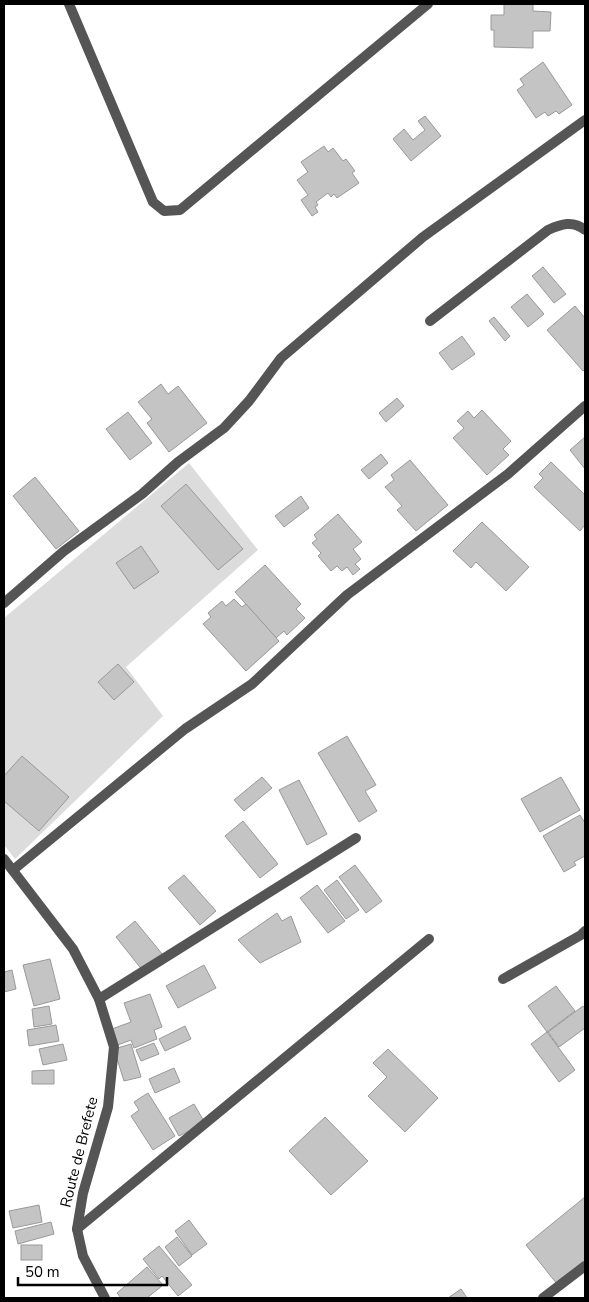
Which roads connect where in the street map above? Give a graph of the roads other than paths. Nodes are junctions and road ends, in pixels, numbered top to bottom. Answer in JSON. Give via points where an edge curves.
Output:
{"nodes":[{"id":1,"x":70,"y":4,"type":"edge"},
{"id":2,"x":428,"y":4,"type":"edge"},
{"id":3,"x":585,"y":120,"type":"edge"},
{"id":4,"x":585,"y":230,"type":"edge"},
{"id":5,"x":430,"y":322,"type":"dead end"},
{"id":6,"x":585,"y":406,"type":"edge"},
{"id":7,"x":4,"y":602,"type":"edge"},
{"id":8,"x":356,"y":838,"type":"dead end"},
{"id":9,"x":4,"y":859,"type":"edge"},
{"id":10,"x":13,"y":870,"type":"junction"},
{"id":11,"x":584,"y":936,"type":"edge"},
{"id":12,"x":429,"y":939,"type":"dead end"},
{"id":13,"x":503,"y":979,"type":"dead end"},
{"id":14,"x":99,"y":999,"type":"junction"},
{"id":15,"x":77,"y":1229,"type":"junction"},
{"id":16,"x":585,"y":1266,"type":"edge"},
{"id":17,"x":105,"y":1298,"type":"edge"},
{"id":18,"x":543,"y":1298,"type":"edge"}],
"edges":[{"from":1,"to":2,"type":"street","via":[[153,202],[164,211],[180,210]]},
{"from":3,"to":7,"type":"street","via":[[423,237],[281,358],[224,428],[142,494],[64,550]]},
{"from":4,"to":5,"type":"street","via":[[572,223],[548,230]]},
{"from":6,"to":10,"type":"street","via":[[508,474],[347,595],[252,684],[185,729]]},
{"from":8,"to":14,"type":"street"},
{"from":9,"to":10,"type":"street","name":"Route de Brefete"},
{"from":10,"to":14,"type":"street","name":"Route de Brefete","via":[[73,949]]},
{"from":11,"to":13,"type":"street"},
{"from":12,"to":15,"type":"street"},
{"from":14,"to":15,"type":"street","name":"Route de Brefete","via":[[114,1047],[108,1107],[83,1193]]},
{"from":15,"to":17,"type":"street","name":"Route de Brefete","via":[[83,1256]]},
{"from":16,"to":18,"type":"street"}]}
